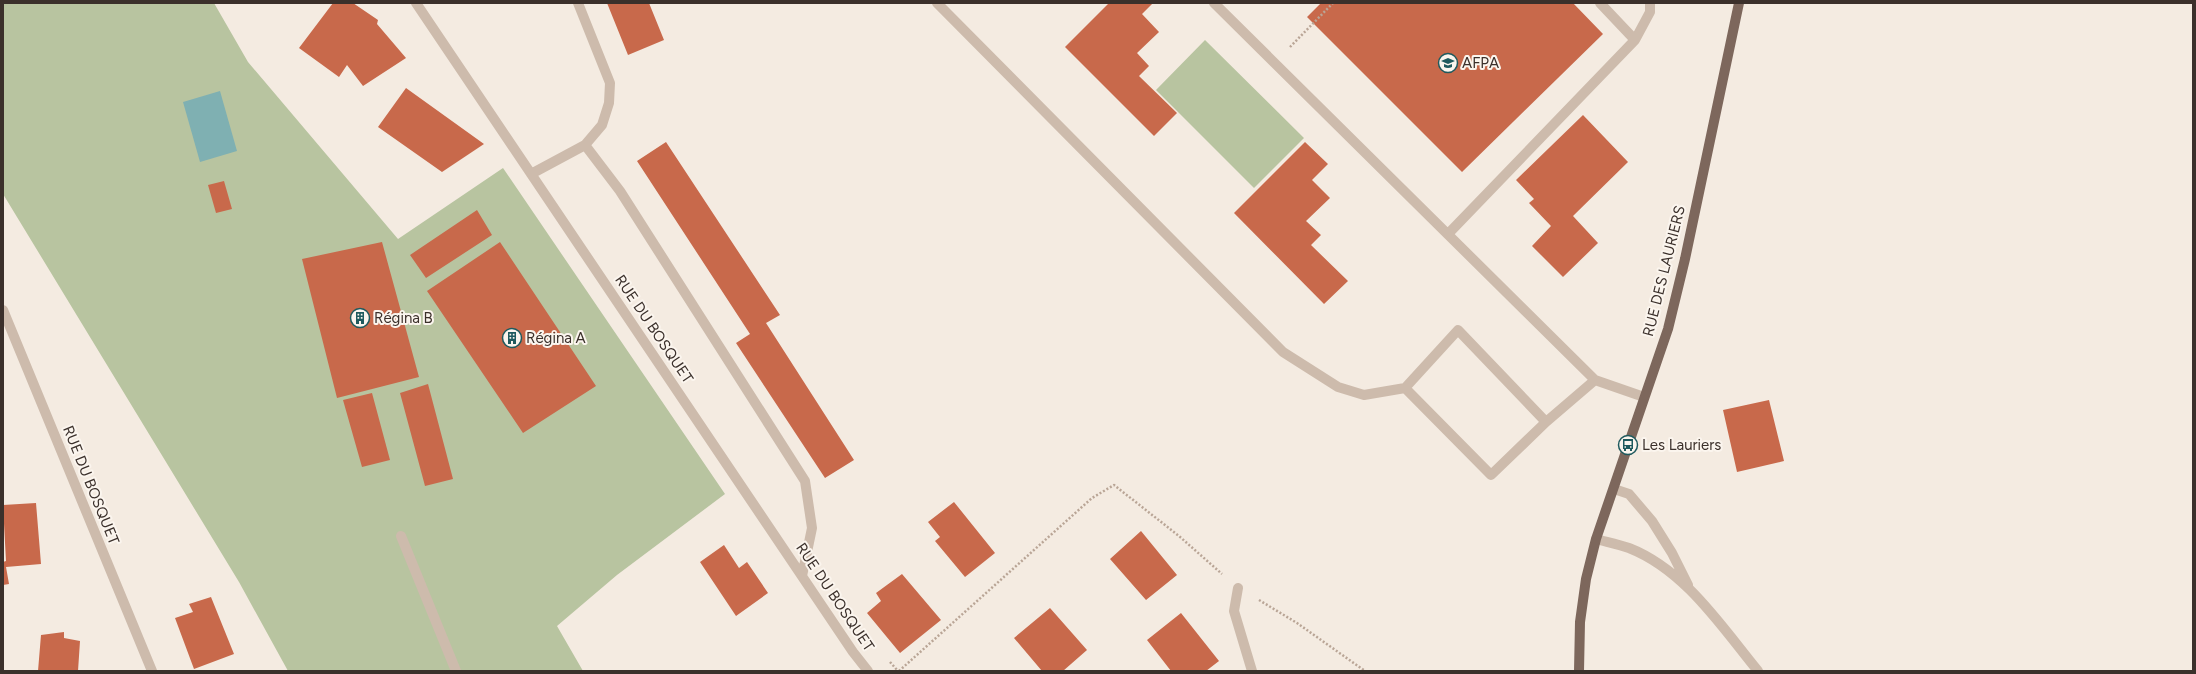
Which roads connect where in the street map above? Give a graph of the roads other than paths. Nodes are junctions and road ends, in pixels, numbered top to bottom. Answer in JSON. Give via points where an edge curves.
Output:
{"nodes":[{"id":1,"x":416,"y":3,"type":"edge"},
{"id":2,"x":578,"y":3,"type":"edge"},
{"id":3,"x":937,"y":3,"type":"edge"},
{"id":4,"x":1214,"y":3,"type":"edge"},
{"id":5,"x":1600,"y":3,"type":"edge"},
{"id":6,"x":1650,"y":3,"type":"edge"},
{"id":7,"x":1739,"y":3,"type":"edge"},
{"id":8,"x":1635,"y":40,"type":"junction"},
{"id":9,"x":585,"y":145,"type":"junction"},
{"id":10,"x":531,"y":174,"type":"junction"},
{"id":11,"x":1448,"y":234,"type":"junction"},
{"id":12,"x":3,"y":310,"type":"edge"},
{"id":13,"x":1595,"y":380,"type":"junction"},
{"id":14,"x":1405,"y":388,"type":"junction"},
{"id":15,"x":1644,"y":397,"type":"junction"},
{"id":16,"x":1546,"y":422,"type":"junction"},
{"id":17,"x":1614,"y":489,"type":"junction"},
{"id":18,"x":401,"y":536,"type":"dead end"},
{"id":19,"x":1596,"y":539,"type":"junction"},
{"id":20,"x":802,"y":576,"type":"junction"},
{"id":21,"x":1238,"y":588,"type":"road end"},
{"id":22,"x":1690,"y":589,"type":"junction"},
{"id":23,"x":152,"y":671,"type":"edge"},
{"id":24,"x":456,"y":671,"type":"edge"},
{"id":25,"x":868,"y":671,"type":"edge"},
{"id":26,"x":1252,"y":671,"type":"edge"},
{"id":27,"x":1580,"y":671,"type":"edge"},
{"id":28,"x":1758,"y":671,"type":"edge"}],
"edges":[{"from":1,"to":10,"type":"street","name":"RUE DU BOSQUET"},
{"from":2,"to":9,"type":"street","via":[[610,83],[610,103],[602,125]]},
{"from":3,"to":14,"type":"street","via":[[1283,352],[1338,387],[1364,395]]},
{"from":4,"to":11,"type":"street"},
{"from":5,"to":8,"type":"street"},
{"from":6,"to":8,"type":"street","via":[[1650,12]]},
{"from":7,"to":15,"type":"main road","name":"RUE DES LAURIERS","via":[[1685,259],[1668,329]]},
{"from":8,"to":11,"type":"street"},
{"from":9,"to":10,"type":"street"},
{"from":9,"to":20,"type":"street","via":[[620,191],[805,481],[812,528]]},
{"from":10,"to":20,"type":"street","name":"RUE DU BOSQUET"},
{"from":11,"to":13,"type":"street"},
{"from":12,"to":23,"type":"street","name":"RUE DU BOSQUET"},
{"from":13,"to":15,"type":"street"},
{"from":13,"to":16,"type":"street"},
{"from":14,"to":16,"type":"street","via":[[1491,475]]},
{"from":14,"to":16,"type":"street","via":[[1458,330]]},
{"from":15,"to":17,"type":"main road","name":"RUE DES LAURIERS"},
{"from":17,"to":19,"type":"main road","name":"RUE DES LAURIERS"},
{"from":17,"to":22,"type":"street","via":[[1629,494],[1652,521]]},
{"from":18,"to":24,"type":"street"},
{"from":19,"to":22,"type":"street","via":[[1636,552],[1661,565]]},
{"from":19,"to":27,"type":"main road","name":"RUE DES LAURIERS","via":[[1586,579],[1580,622]]},
{"from":20,"to":25,"type":"street","name":"RUE DU BOSQUET"},
{"from":21,"to":26,"type":"street","via":[[1234,611]]},
{"from":22,"to":28,"type":"street"}]}
